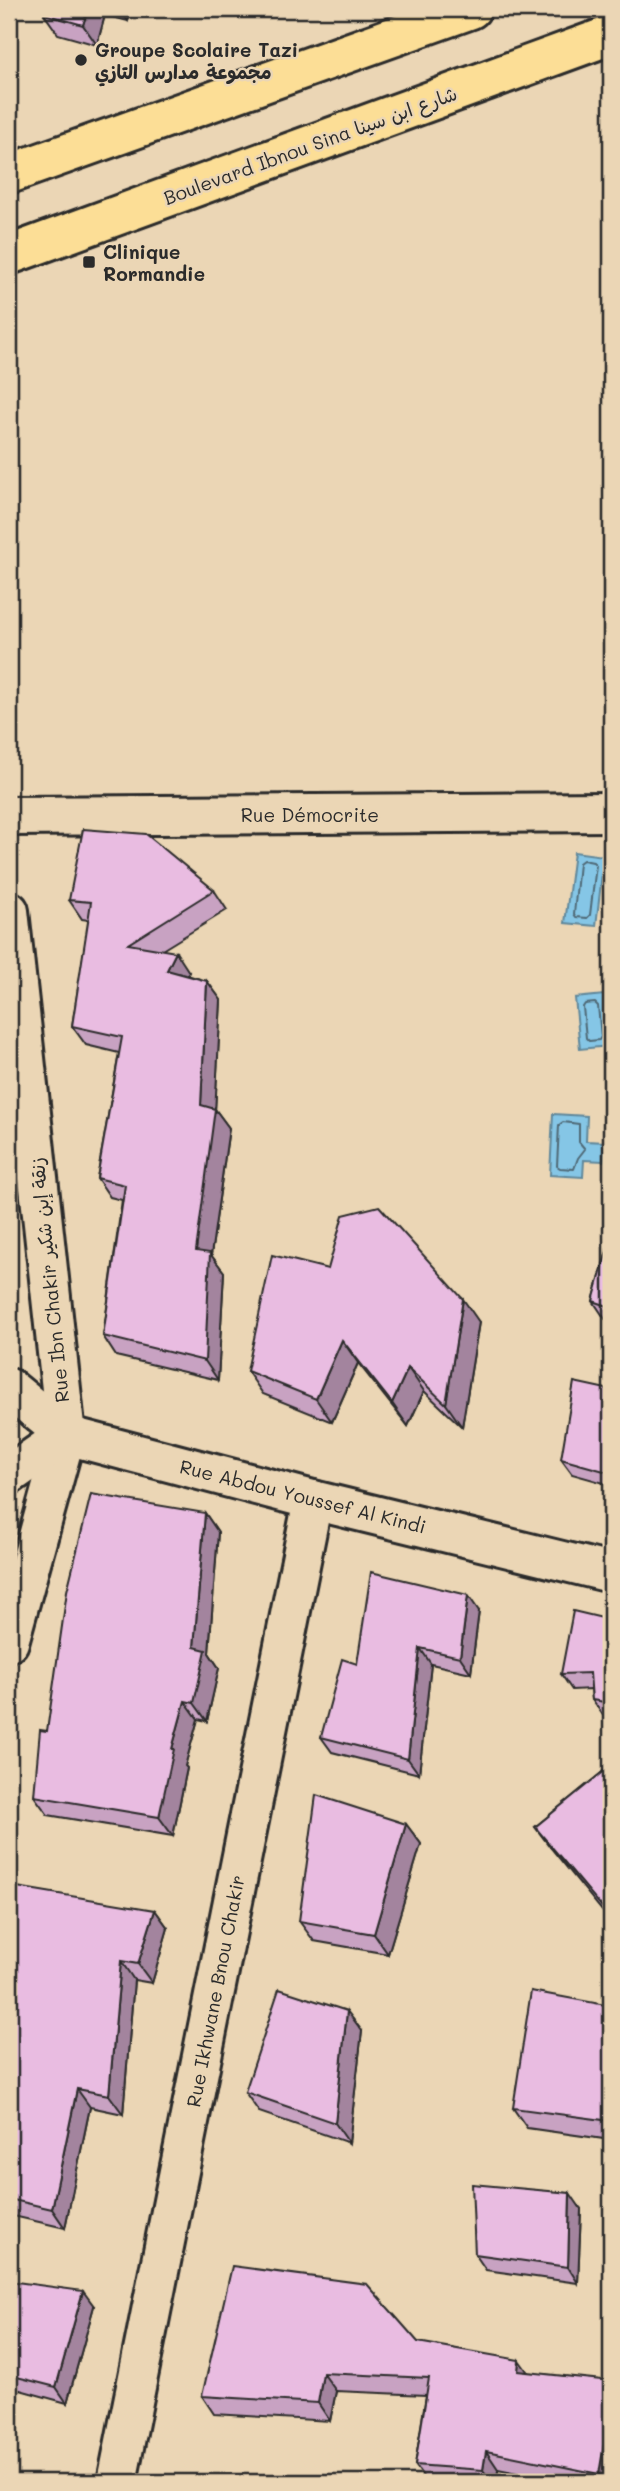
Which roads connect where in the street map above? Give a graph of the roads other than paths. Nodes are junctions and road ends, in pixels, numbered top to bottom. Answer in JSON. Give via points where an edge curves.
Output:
{"nodes":[{"id":1,"x":471,"y":9,"type":"edge"},
{"id":2,"x":611,"y":35,"type":"edge"},
{"id":3,"x":9,"y":174,"type":"edge"},
{"id":4,"x":9,"y":255,"type":"edge"},
{"id":5,"x":611,"y":812,"type":"edge"},
{"id":6,"x":9,"y":816,"type":"edge"},
{"id":7,"x":9,"y":911,"type":"edge"},
{"id":8,"x":9,"y":1388,"type":"edge"},
{"id":9,"x":66,"y":1435,"type":"junction"},
{"id":10,"x":9,"y":1475,"type":"edge"},
{"id":11,"x":313,"y":1500,"type":"junction"},
{"id":12,"x":611,"y":1573,"type":"edge"},
{"id":13,"x":9,"y":1642,"type":"edge"},
{"id":14,"x":117,"y":2482,"type":"edge"}],
"edges":[{"from":1,"to":3,"type":"main road"},
{"from":2,"to":4,"type":"main road","name":"Boulevard Ibnou Sina شارع ابن سينا"},
{"from":5,"to":6,"type":"street","name":"Rue Démocrite"},
{"from":7,"to":9,"type":"street","name":"Rue Ibn Chakir زنقة إبن شكير"},
{"from":8,"to":9,"type":"street","name":"Rue Abdou Youssef Al Kindi"},
{"from":9,"to":10,"type":"street"},
{"from":9,"to":11,"type":"street","name":"Rue Abdou Youssef Al Kindi"},
{"from":9,"to":13,"type":"street","name":"Rue Ibn Chakir زنقة إبن شكير"},
{"from":11,"to":12,"type":"street","name":"Rue Abdou Youssef Al Kindi"},
{"from":11,"to":14,"type":"street","name":"Rue Ikhwane Bnou Chakir"}]}
